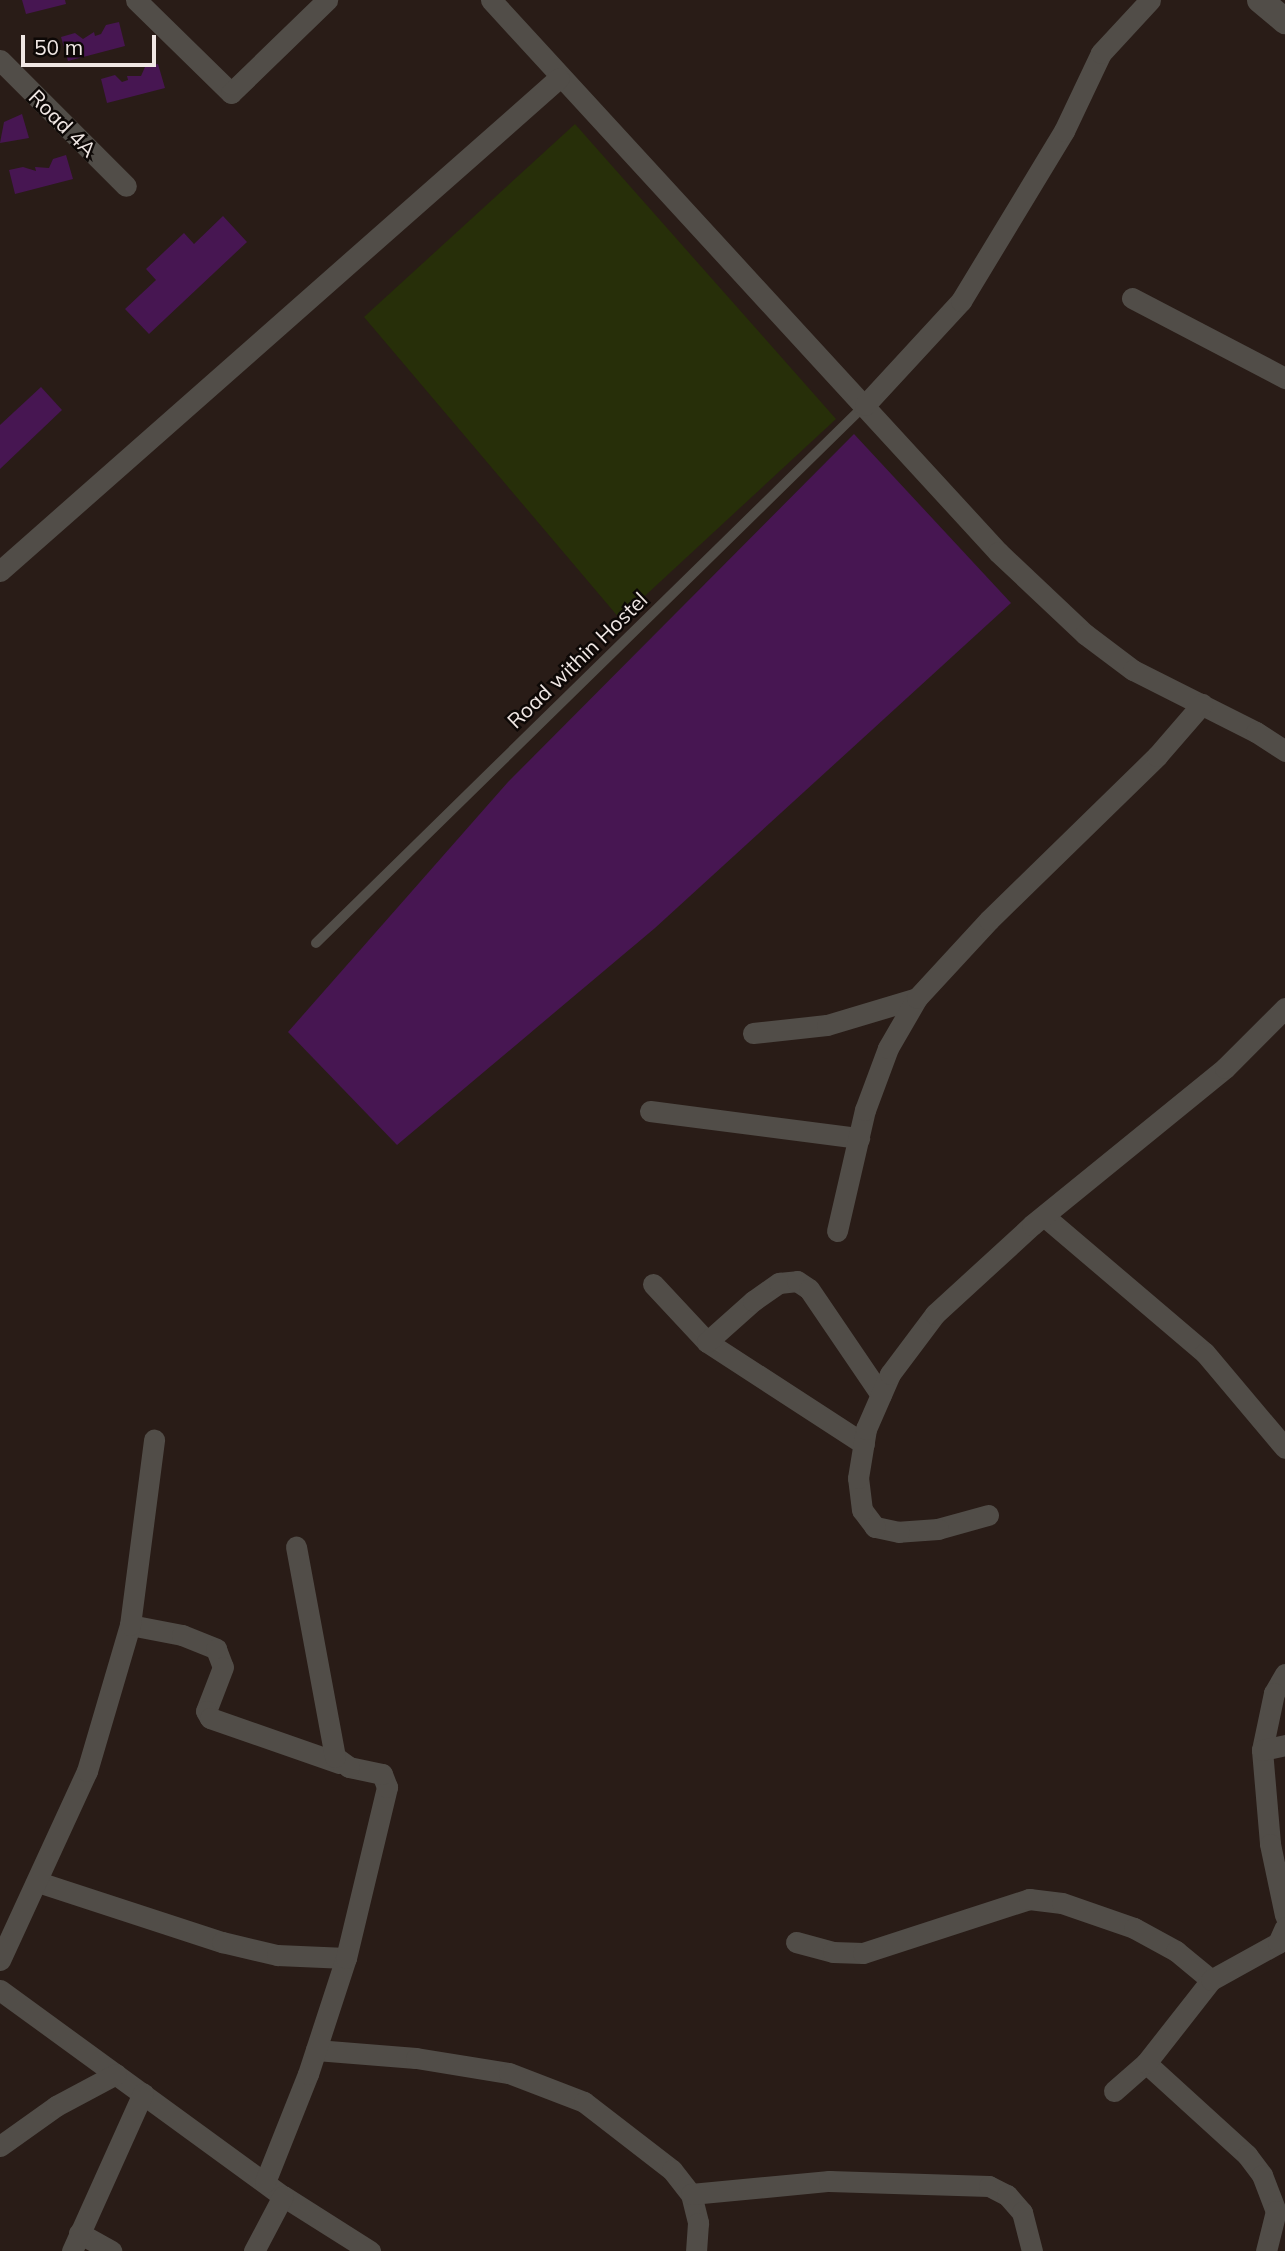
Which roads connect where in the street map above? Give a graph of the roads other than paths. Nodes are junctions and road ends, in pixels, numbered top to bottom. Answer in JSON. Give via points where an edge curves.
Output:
{"nodes":[{"id":1,"x":136,"y":0,"type":"edge"},
{"id":2,"x":327,"y":0,"type":"edge"},
{"id":3,"x":491,"y":0,"type":"edge"},
{"id":4,"x":1150,"y":0,"type":"edge"},
{"id":5,"x":1261,"y":0,"type":"edge"},
{"id":6,"x":1285,"y":21,"type":"edge"},
{"id":7,"x":0,"y":60,"type":"edge"},
{"id":8,"x":559,"y":78,"type":"junction"},
{"id":9,"x":126,"y":186,"type":"dead end"},
{"id":10,"x":1132,"y":298,"type":"dead end"},
{"id":11,"x":1285,"y":378,"type":"edge"},
{"id":12,"x":865,"y":405,"type":"junction"},
{"id":13,"x":0,"y":572,"type":"edge"},
{"id":14,"x":1202,"y":704,"type":"junction"},
{"id":15,"x":1285,"y":751,"type":"edge"},
{"id":16,"x":316,"y":943,"type":"dead end"},
{"id":17,"x":917,"y":998,"type":"junction"},
{"id":18,"x":1285,"y":1008,"type":"edge"},
{"id":19,"x":752,"y":1033,"type":"dead end"},
{"id":20,"x":650,"y":1111,"type":"dead end"},
{"id":21,"x":859,"y":1138,"type":"junction"},
{"id":22,"x":1044,"y":1216,"type":"junction"},
{"id":23,"x":837,"y":1231,"type":"dead end"},
{"id":24,"x":653,"y":1284,"type":"dead end"},
{"id":25,"x":707,"y":1342,"type":"junction"},
{"id":26,"x":881,"y":1395,"type":"junction"},
{"id":27,"x":154,"y":1440,"type":"dead end"},
{"id":28,"x":864,"y":1444,"type":"junction"},
{"id":29,"x":1285,"y":1448,"type":"edge"},
{"id":30,"x":988,"y":1515,"type":"dead end"},
{"id":31,"x":296,"y":1547,"type":"dead end"},
{"id":32,"x":130,"y":1625,"type":"junction"},
{"id":33,"x":1285,"y":1674,"type":"edge"},
{"id":34,"x":1285,"y":1745,"type":"edge"},
{"id":35,"x":1262,"y":1751,"type":"junction"},
{"id":36,"x":339,"y":1763,"type":"junction"},
{"id":37,"x":1278,"y":1845,"type":"edge"},
{"id":38,"x":38,"y":1882,"type":"junction"},
{"id":39,"x":1285,"y":1915,"type":"edge"},
{"id":40,"x":1285,"y":1927,"type":"edge"},
{"id":41,"x":796,"y":1942,"type":"dead end"},
{"id":42,"x":346,"y":1958,"type":"junction"},
{"id":43,"x":0,"y":1960,"type":"edge"},
{"id":44,"x":1211,"y":1980,"type":"junction"},
{"id":45,"x":0,"y":1990,"type":"edge"},
{"id":46,"x":316,"y":2050,"type":"junction"},
{"id":47,"x":1146,"y":2063,"type":"junction"},
{"id":48,"x":116,"y":2074,"type":"junction"},
{"id":49,"x":1114,"y":2091,"type":"dead end"},
{"id":50,"x":143,"y":2093,"type":"junction"},
{"id":51,"x":0,"y":2146,"type":"edge"},
{"id":52,"x":265,"y":2182,"type":"junction"},
{"id":53,"x":691,"y":2194,"type":"junction"},
{"id":54,"x":283,"y":2196,"type":"junction"},
{"id":55,"x":75,"y":2242,"type":"edge"},
{"id":56,"x":348,"y":2245,"type":"edge"},
{"id":57,"x":111,"y":2251,"type":"edge"},
{"id":58,"x":254,"y":2251,"type":"edge"},
{"id":59,"x":370,"y":2251,"type":"edge"},
{"id":60,"x":696,"y":2251,"type":"edge"},
{"id":61,"x":703,"y":2251,"type":"edge"},
{"id":62,"x":1032,"y":2251,"type":"edge"},
{"id":63,"x":1266,"y":2251,"type":"edge"}],
"edges":[{"from":1,"to":2,"type":"street","via":[[231,93]]},
{"from":3,"to":8,"type":"street"},
{"from":4,"to":12,"type":"street","via":[[1101,52],[1064,131],[961,301]]},
{"from":5,"to":6,"type":"street"},
{"from":7,"to":9,"type":"street","name":"Road 4A"},
{"from":8,"to":12,"type":"street"},
{"from":8,"to":13,"type":"street"},
{"from":10,"to":11,"type":"street"},
{"from":12,"to":14,"type":"street","via":[[998,552],[1084,634],[1133,670]]},
{"from":12,"to":16,"type":"lane","name":"Road within Hostel"},
{"from":14,"to":15,"type":"street"},
{"from":14,"to":17,"type":"street","via":[[1148,765],[989,920]]},
{"from":17,"to":19,"type":"street","via":[[827,1025]]},
{"from":17,"to":21,"type":"street","via":[[888,1048]]},
{"from":18,"to":22,"type":"street","via":[[1225,1068]]},
{"from":20,"to":21,"type":"street"},
{"from":21,"to":23,"type":"street"},
{"from":22,"to":26,"type":"street","via":[[935,1314],[890,1374]]},
{"from":22,"to":29,"type":"street","via":[[1205,1353]]},
{"from":24,"to":25,"type":"street"},
{"from":25,"to":26,"type":"street","via":[[779,1283],[797,1281],[816,1298]]},
{"from":25,"to":28,"type":"street"},
{"from":26,"to":28,"type":"street"},
{"from":27,"to":32,"type":"street"},
{"from":28,"to":30,"type":"street","via":[[858,1478],[862,1510],[875,1527],[899,1532],[938,1529]]},
{"from":31,"to":36,"type":"street","via":[[320,1696]]},
{"from":32,"to":36,"type":"street","via":[[182,1635],[216,1648],[223,1667],[205,1712],[210,1718]]},
{"from":32,"to":38,"type":"street","via":[[87,1770]]},
{"from":33,"to":35,"type":"street","via":[[1274,1693]]},
{"from":34,"to":35,"type":"street"},
{"from":35,"to":37,"type":"street"},
{"from":36,"to":42,"type":"street","via":[[382,1774],[387,1787]]},
{"from":37,"to":39,"type":"street"},
{"from":38,"to":42,"type":"street","via":[[222,1942],[277,1955]]},
{"from":38,"to":43,"type":"street"},
{"from":40,"to":44,"type":"street","via":[[1278,1943]]},
{"from":41,"to":44,"type":"street","via":[[833,1952],[863,1953],[1029,1899],[1062,1903],[1134,1928],[1177,1951]]},
{"from":42,"to":46,"type":"street"},
{"from":44,"to":47,"type":"street"},
{"from":45,"to":48,"type":"street"},
{"from":46,"to":52,"type":"street"},
{"from":46,"to":53,"type":"street","via":[[416,2058],[509,2073],[571,2097],[647,2147]]},
{"from":47,"to":49,"type":"street"},
{"from":47,"to":63,"type":"street","via":[[1247,2155],[1262,2175],[1276,2211]]},
{"from":48,"to":50,"type":"street"},
{"from":48,"to":51,"type":"street","via":[[55,2106]]},
{"from":50,"to":52,"type":"street"},
{"from":50,"to":55,"type":"street"},
{"from":52,"to":54,"type":"street"},
{"from":53,"to":60,"type":"street","via":[[698,2223]]},
{"from":53,"to":62,"type":"street","via":[[829,2180],[989,2186],[1007,2195],[1022,2212]]},
{"from":54,"to":56,"type":"street"},
{"from":54,"to":58,"type":"street"},
{"from":55,"to":57,"type":"street"},
{"from":56,"to":59,"type":"street"},
{"from":60,"to":61,"type":"street"}]}
